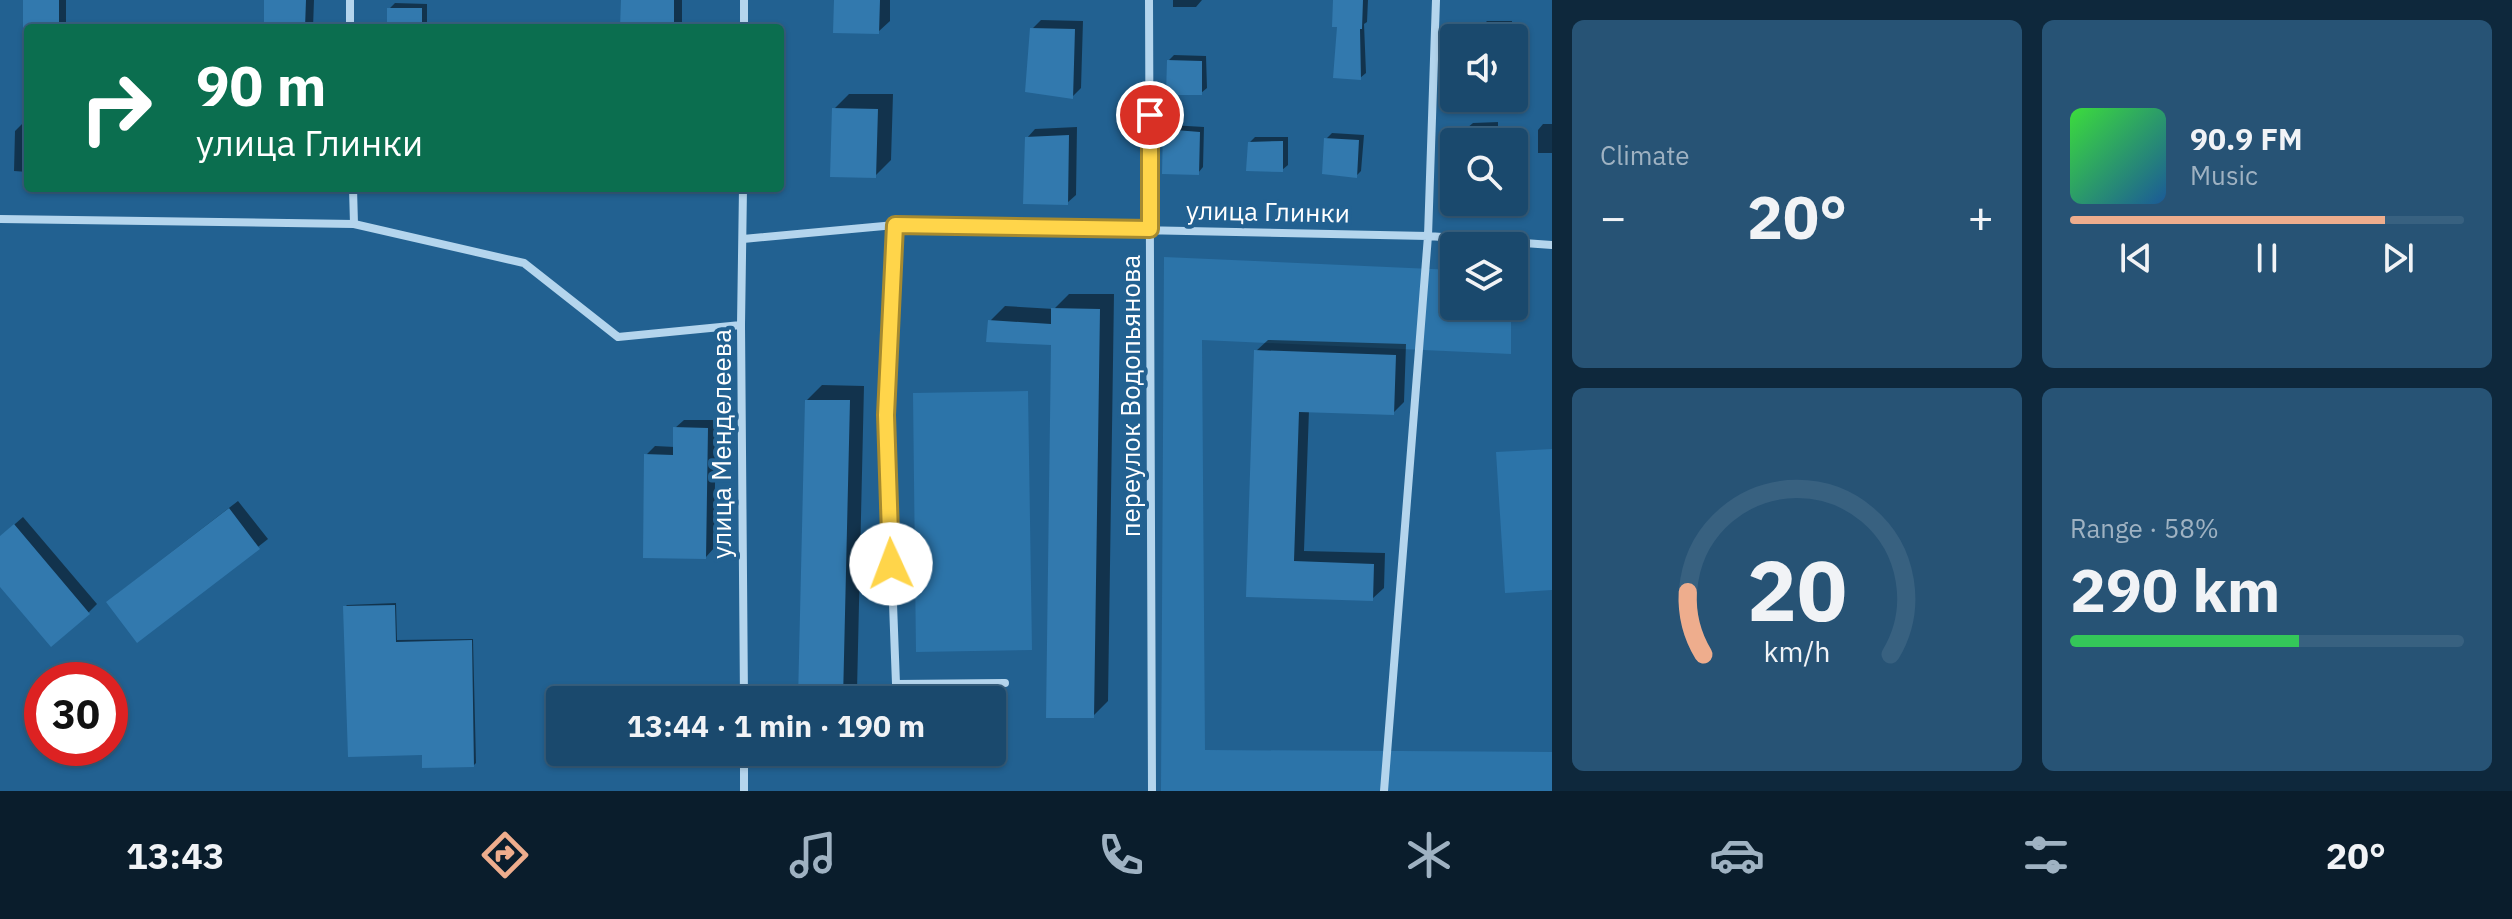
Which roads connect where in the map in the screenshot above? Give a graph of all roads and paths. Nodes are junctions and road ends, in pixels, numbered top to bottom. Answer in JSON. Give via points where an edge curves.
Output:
{"nodes":[{"id":1,"x":350,"y":0,"type":"edge"},
{"id":2,"x":744,"y":0,"type":"edge"},
{"id":3,"x":1149,"y":0,"type":"edge"},
{"id":4,"x":1436,"y":0,"type":"edge"},
{"id":5,"x":350,"y":24,"type":"edge"},
{"id":6,"x":744,"y":24,"type":"edge"},
{"id":7,"x":353,"y":192,"type":"edge"},
{"id":8,"x":743,"y":192,"type":"edge"},
{"id":9,"x":0,"y":219,"type":"edge"},
{"id":10,"x":354,"y":224,"type":"junction"},
{"id":11,"x":895,"y":225,"type":"junction"},
{"id":12,"x":1150,"y":229,"type":"junction"},
{"id":13,"x":1428,"y":236,"type":"junction"},
{"id":14,"x":743,"y":239,"type":"junction"},
{"id":15,"x":1552,"y":245,"type":"edge"},
{"id":16,"x":741,"y":325,"type":"junction"},
{"id":17,"x":1005,"y":683,"type":"dead end"},
{"id":18,"x":744,"y":686,"type":"edge"},
{"id":19,"x":744,"y":766,"type":"edge"},
{"id":20,"x":744,"y":791,"type":"edge"},
{"id":21,"x":1152,"y":791,"type":"edge"},
{"id":22,"x":1384,"y":791,"type":"edge"}],
"edges":[{"from":1,"to":5,"type":"street"},
{"from":2,"to":6,"type":"street"},
{"from":3,"to":12,"type":"street","name":"переулок Водопьянова"},
{"from":4,"to":13,"type":"street"},
{"from":7,"to":10,"type":"street"},
{"from":8,"to":14,"type":"street","name":"улица Менделеева"},
{"from":9,"to":10,"type":"street"},
{"from":10,"to":16,"type":"street","via":[[524,263],[618,337]]},
{"from":11,"to":12,"type":"street","name":"улица Глинки"},
{"from":11,"to":14,"type":"street","name":"улица Глинки"},
{"from":11,"to":17,"type":"street","via":[[886,415],[896,684]]},
{"from":12,"to":13,"type":"street","name":"улица Глинки"},
{"from":12,"to":21,"type":"street","name":"переулок Водопьянова"},
{"from":13,"to":15,"type":"street","name":"улица Глинки"},
{"from":13,"to":22,"type":"street"},
{"from":14,"to":16,"type":"street","name":"улица Менделеева"},
{"from":16,"to":18,"type":"street","name":"улица Менделеева"},
{"from":19,"to":20,"type":"street"}]}
